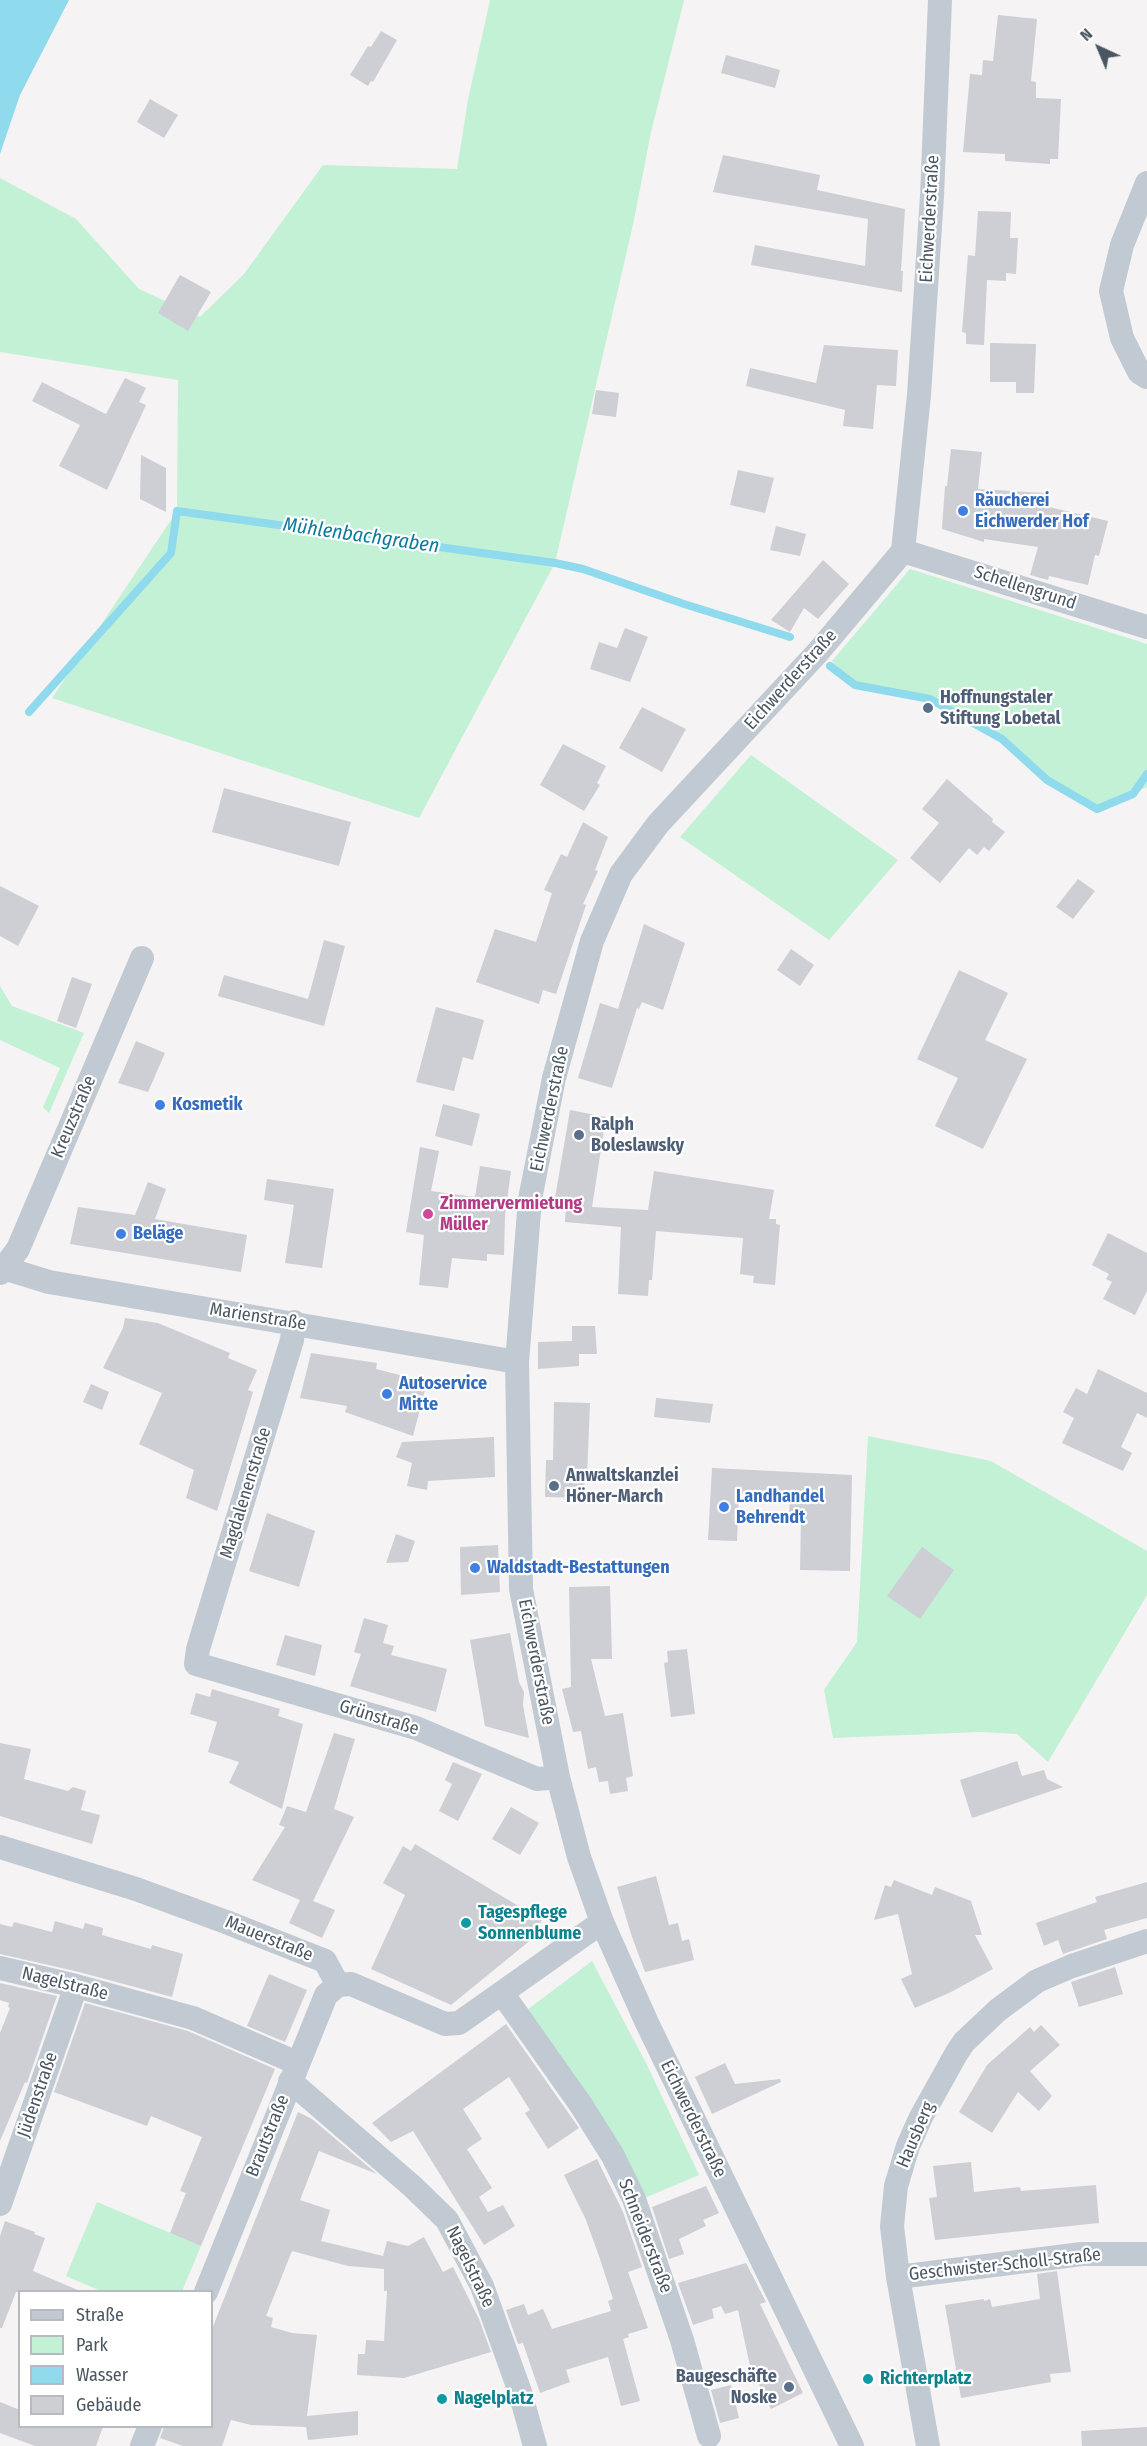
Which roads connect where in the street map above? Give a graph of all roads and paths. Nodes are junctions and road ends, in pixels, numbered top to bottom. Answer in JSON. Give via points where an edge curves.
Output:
{"nodes":[{"id":1,"x":940,"y":0,"type":"edge"},
{"id":2,"x":1147,"y":183,"type":"edge"},
{"id":3,"x":1147,"y":377,"type":"edge"},
{"id":4,"x":903,"y":551,"type":"junction"},
{"id":5,"x":1147,"y":627,"type":"edge"},
{"id":6,"x":142,"y":958,"type":"dead end"},
{"id":7,"x":1,"y":1269,"type":"edge"},
{"id":8,"x":294,"y":1322,"type":"junction"},
{"id":9,"x":517,"y":1362,"type":"junction"},
{"id":10,"x":196,"y":1664,"type":"joint"},
{"id":11,"x":558,"y":1777,"type":"junction"},
{"id":12,"x":0,"y":1847,"type":"edge"},
{"id":13,"x":602,"y":1922,"type":"junction"},
{"id":14,"x":1147,"y":1941,"type":"edge"},
{"id":15,"x":0,"y":1968,"type":"edge"},
{"id":16,"x":338,"y":1984,"type":"junction"},
{"id":17,"x":76,"y":1986,"type":"junction"},
{"id":18,"x":502,"y":1993,"type":"junction"},
{"id":19,"x":294,"y":2072,"type":"junction"},
{"id":20,"x":0,"y":2204,"type":"edge"},
{"id":21,"x":1147,"y":2254,"type":"edge"},
{"id":22,"x":898,"y":2277,"type":"junction"},
{"id":23,"x":207,"y":2290,"type":"edge"},
{"id":24,"x":150,"y":2428,"type":"edge"},
{"id":25,"x":709,"y":2436,"type":"dead end"},
{"id":26,"x":142,"y":2446,"type":"edge"},
{"id":27,"x":535,"y":2446,"type":"edge"},
{"id":28,"x":852,"y":2446,"type":"edge"},
{"id":29,"x":928,"y":2446,"type":"edge"}],
"edges":[{"from":1,"to":4,"type":"street","name":"Eichwerderstraße","via":[[932,207]]},
{"from":2,"to":3,"type":"street","via":[[1122,245],[1111,291],[1122,338],[1139,372]]},
{"from":4,"to":5,"type":"street","name":"Schellengrund"},
{"from":4,"to":9,"type":"street","name":"Eichwerderstraße","via":[[818,652],[658,824],[621,874],[592,941],[554,1078],[530,1199]]},
{"from":6,"to":7,"type":"street","name":"Kreuzstraße","via":[[18,1249]]},
{"from":7,"to":8,"type":"street","name":"Marienstraße","via":[[49,1282]]},
{"from":8,"to":9,"type":"street","name":"Marienstraße"},
{"from":8,"to":10,"type":"street","name":"Magdalenenstraße","via":[[292,1340]]},
{"from":9,"to":11,"type":"street","name":"Eichwerderstraße","via":[[521,1589]]},
{"from":10,"to":11,"type":"street","name":"Grünstraße","via":[[416,1728],[537,1779]]},
{"from":11,"to":13,"type":"street","name":"Eichwerderstraße","via":[[579,1857]]},
{"from":12,"to":16,"type":"street","name":"Mauerstraße","via":[[136,1889],[325,1961]]},
{"from":13,"to":18,"type":"street"},
{"from":13,"to":28,"type":"street","name":"Eichwerderstraße","via":[[663,2057]]},
{"from":14,"to":22,"type":"street","name":"Hausberg","via":[[1037,1981],[964,2042],[921,2117],[896,2187],[892,2226]]},
{"from":15,"to":17,"type":"street","name":"Nagelstraße"},
{"from":16,"to":18,"type":"street","via":[[351,1984],[445,2024],[459,2024]]},
{"from":16,"to":19,"type":"street","name":"Brautstraße","via":[[326,1995]]},
{"from":17,"to":19,"type":"street","name":"Nagelstraße","via":[[193,2018]]},
{"from":17,"to":20,"type":"street","name":"Jüdenstraße"},
{"from":18,"to":25,"type":"street","name":"Schneiderstraße","via":[[581,2104],[634,2199],[682,2340]]},
{"from":19,"to":23,"type":"street","name":"Brautstraße"},
{"from":19,"to":27,"type":"street","name":"Nagelstraße","via":[[447,2220],[482,2286]]},
{"from":21,"to":22,"type":"street","name":"Geschwister-Scholl-Straße","via":[[1082,2254]]},
{"from":22,"to":29,"type":"street","name":"Hausberg"},
{"from":24,"to":26,"type":"street"}]}
